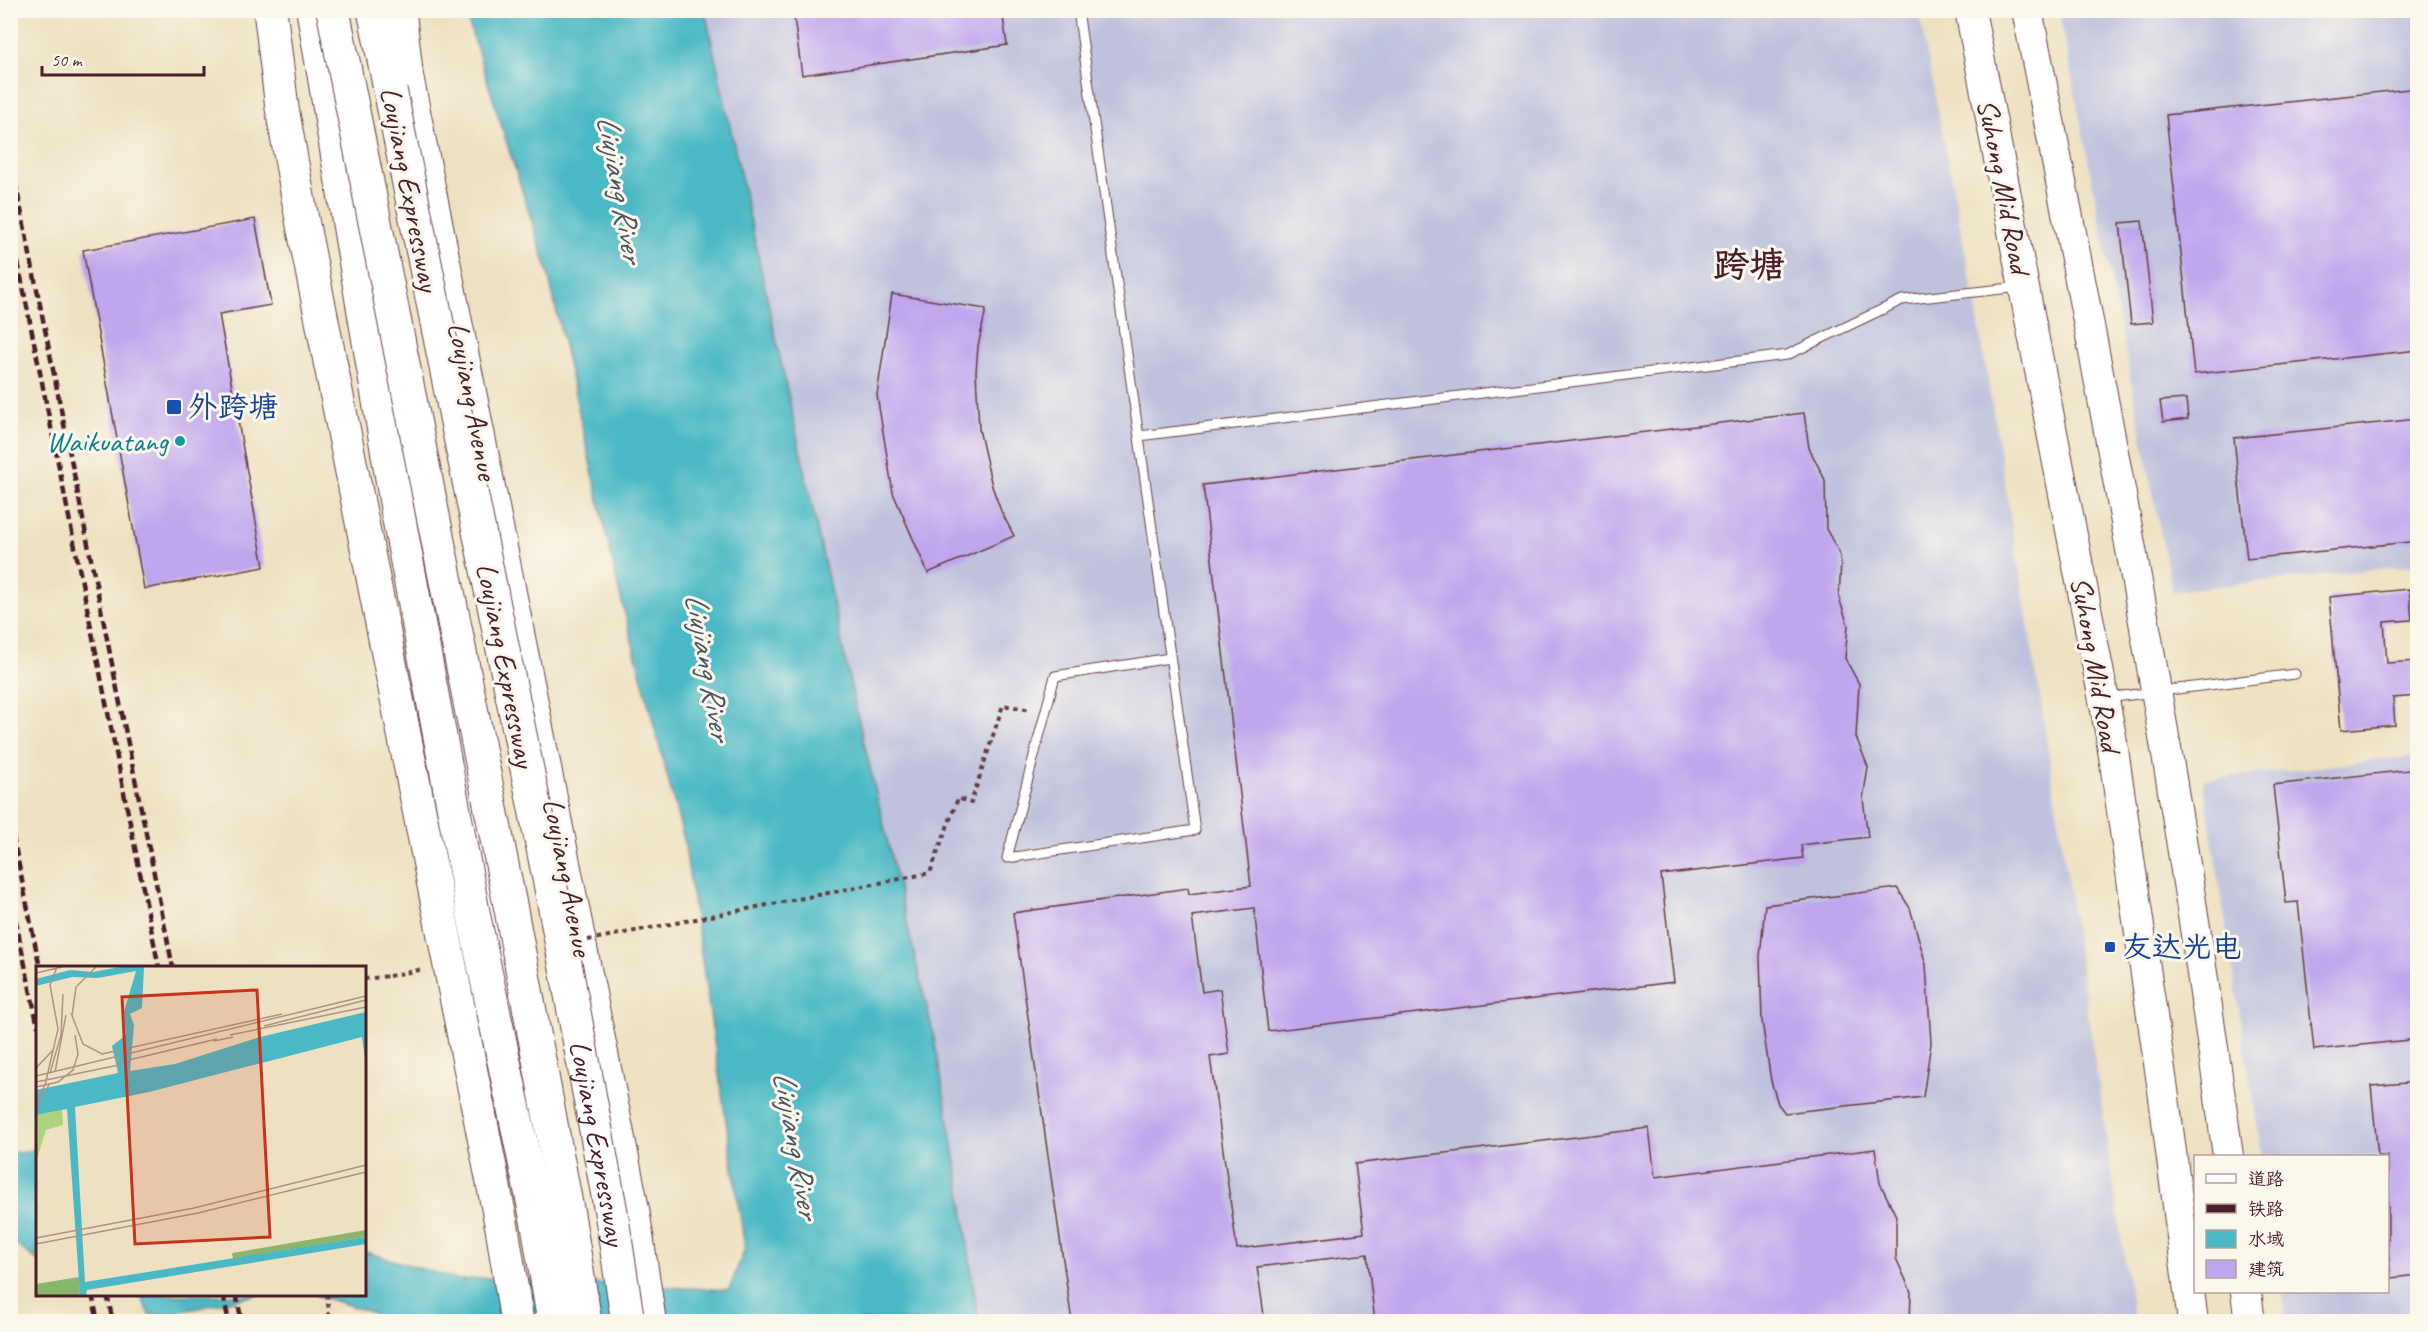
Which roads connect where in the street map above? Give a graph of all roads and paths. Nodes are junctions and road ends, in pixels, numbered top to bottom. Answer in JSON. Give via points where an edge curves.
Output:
{"nodes":[{"id":1,"x":270,"y":10,"type":"edge"},
{"id":2,"x":313,"y":10,"type":"edge"},
{"id":3,"x":333,"y":10,"type":"edge"},
{"id":4,"x":374,"y":10,"type":"edge"},
{"id":5,"x":397,"y":10,"type":"edge"},
{"id":6,"x":1078,"y":10,"type":"edge"},
{"id":7,"x":1970,"y":10,"type":"edge"},
{"id":8,"x":2027,"y":10,"type":"edge"},
{"id":9,"x":2022,"y":286,"type":"junction"},
{"id":10,"x":430,"y":288,"type":"junction"},
{"id":11,"x":1138,"y":436,"type":"junction"},
{"id":12,"x":1170,"y":658,"type":"junction"},
{"id":13,"x":2295,"y":674,"type":"dead end"},
{"id":14,"x":2156,"y":692,"type":"junction"},
{"id":15,"x":2103,"y":698,"type":"junction"},
{"id":16,"x":1045,"y":713,"type":"junction"},
{"id":17,"x":640,"y":930,"type":"dead end"},
{"id":18,"x":389,"y":976,"type":"dead end"},
{"id":19,"x":366,"y":978,"type":"edge"},
{"id":20,"x":2228,"y":1155,"type":"edge"},
{"id":21,"x":2246,"y":1293,"type":"edge"},
{"id":22,"x":327,"y":1296,"type":"edge"},
{"id":23,"x":330,"y":1322,"type":"edge"},
{"id":24,"x":518,"y":1322,"type":"edge"},
{"id":25,"x":554,"y":1322,"type":"edge"},
{"id":26,"x":566,"y":1322,"type":"edge"},
{"id":27,"x":585,"y":1322,"type":"edge"},
{"id":28,"x":628,"y":1322,"type":"edge"},
{"id":29,"x":651,"y":1322,"type":"edge"},
{"id":30,"x":2193,"y":1322,"type":"edge"},
{"id":31,"x":2250,"y":1322,"type":"edge"}],
"edges":[{"from":1,"to":24,"type":"highway","bridge":true,"via":[[282,108],[303,225]]},
{"from":2,"to":25,"type":"highway","bridge":true,"via":[[398,514]]},
{"from":2,"to":26,"type":"main road","via":[[494,913]]},
{"from":3,"to":27,"type":"highway","name":"Loujiang Expressway","bridge":true,"via":[[511,910]]},
{"from":4,"to":10,"type":"highway","name":"Loujiang Expressway","bridge":true},
{"from":5,"to":10,"type":"highway","bridge":true},
{"from":5,"to":29,"type":"main road","name":"Loujiang Avenue","via":[[634,1209]]},
{"from":6,"to":11,"type":"lane"},
{"from":7,"to":9,"type":"main road","name":"Suhong Mid Road"},
{"from":8,"to":14,"type":"main road","name":"Suhong Mid Road","via":[[2082,281]]},
{"from":9,"to":11,"type":"lane","via":[[1902,300],[1786,355]]},
{"from":9,"to":15,"type":"main road","name":"Suhong Mid Road"},
{"from":10,"to":28,"type":"highway","name":"Loujiang Expressway","bridge":true,"via":[[556,915]]},
{"from":11,"to":12,"type":"lane"},
{"from":12,"to":16,"type":"lane","via":[[1055,676]]},
{"from":12,"to":16,"type":"lane","via":[[1195,830],[1007,858]]},
{"from":13,"to":14,"type":"lane"},
{"from":14,"to":15,"type":"lane"},
{"from":14,"to":20,"type":"main road","name":"Suhong Mid Road"},
{"from":15,"to":30,"type":"main road","name":"Suhong Mid Road","via":[[2163,1090]]},
{"from":16,"to":17,"type":"path","via":[[1003,705],[971,803],[958,798],[930,873]]},
{"from":18,"to":19,"type":"path"},
{"from":21,"to":31,"type":"main road"},
{"from":22,"to":23,"type":"path"}]}
